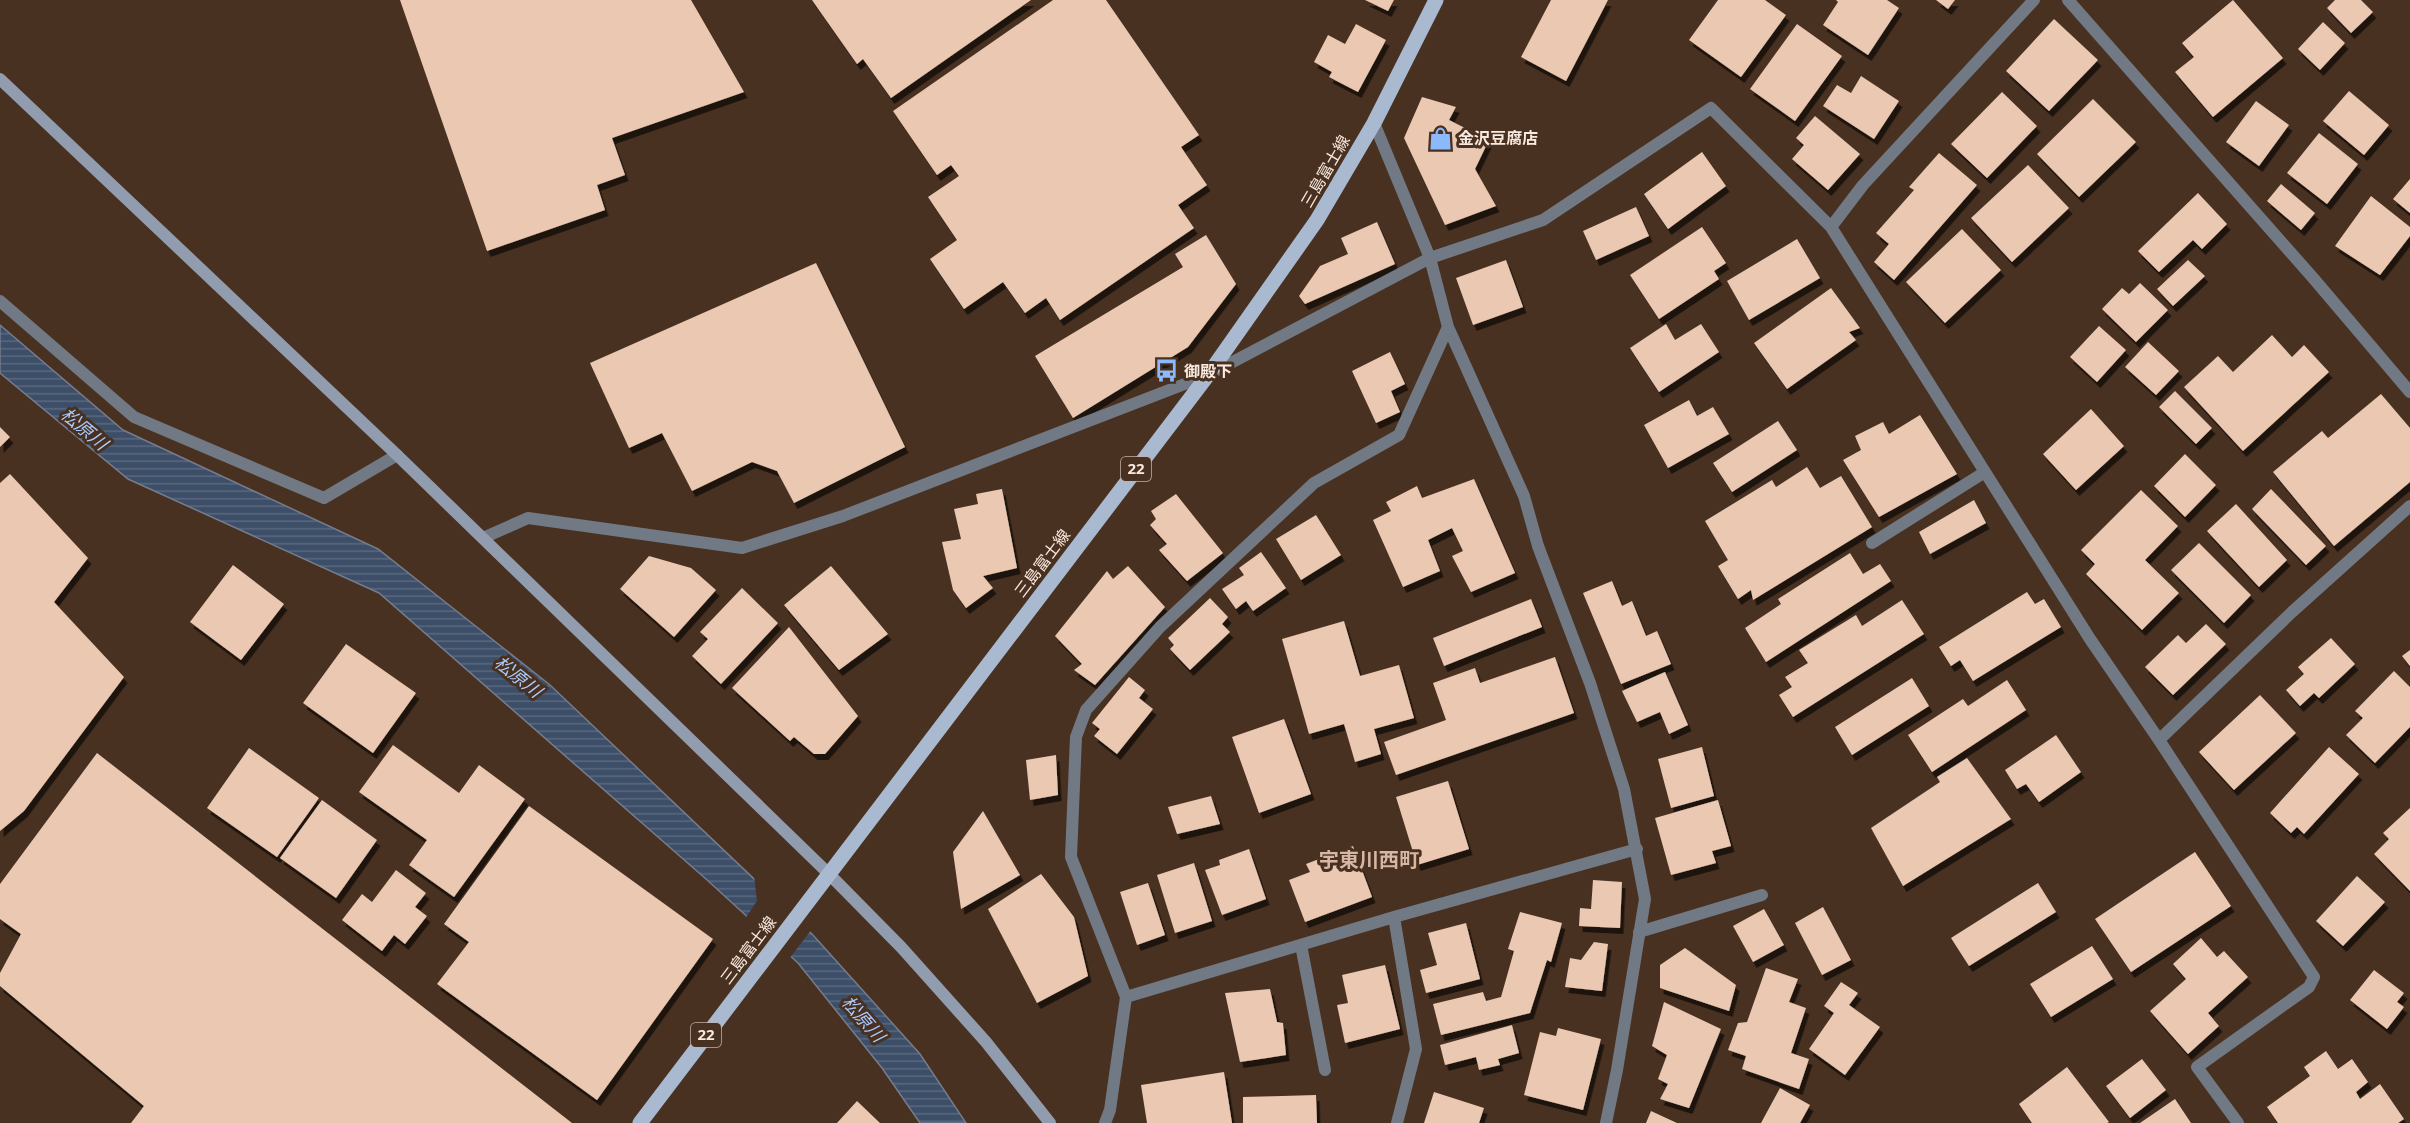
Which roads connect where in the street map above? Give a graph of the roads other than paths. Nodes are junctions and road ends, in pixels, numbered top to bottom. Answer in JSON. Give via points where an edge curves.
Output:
{"nodes":[{"id":1,"x":1436,"y":0,"type":"edge"},
{"id":2,"x":2034,"y":0,"type":"edge"},
{"id":3,"x":2068,"y":0,"type":"edge"},
{"id":4,"x":0,"y":79,"type":"edge"},
{"id":5,"x":1374,"y":123,"type":"junction"},
{"id":6,"x":1831,"y":227,"type":"junction"},
{"id":7,"x":1430,"y":258,"type":"junction"},
{"id":8,"x":0,"y":301,"type":"edge"},
{"id":9,"x":1448,"y":327,"type":"junction"},
{"id":10,"x":1208,"y":375,"type":"junction"},
{"id":11,"x":2410,"y":392,"type":"edge"},
{"id":12,"x":397,"y":455,"type":"junction"},
{"id":13,"x":1985,"y":472,"type":"junction"},
{"id":14,"x":2410,"y":506,"type":"edge"},
{"id":15,"x":483,"y":538,"type":"junction"},
{"id":16,"x":1872,"y":543,"type":"dead end"},
{"id":17,"x":2159,"y":740,"type":"junction"},
{"id":18,"x":1637,"y":849,"type":"junction"},
{"id":19,"x":828,"y":873,"type":"junction"},
{"id":20,"x":1762,"y":895,"type":"dead end"},
{"id":21,"x":1394,"y":917,"type":"junction"},
{"id":22,"x":1639,"y":932,"type":"junction"},
{"id":23,"x":1301,"y":945,"type":"junction"},
{"id":24,"x":1126,"y":997,"type":"junction"},
{"id":25,"x":1325,"y":1070,"type":"dead end"},
{"id":26,"x":640,"y":1123,"type":"edge"},
{"id":27,"x":1050,"y":1123,"type":"edge"},
{"id":28,"x":1105,"y":1123,"type":"edge"},
{"id":29,"x":1397,"y":1123,"type":"edge"},
{"id":30,"x":1606,"y":1123,"type":"edge"},
{"id":31,"x":2238,"y":1123,"type":"edge"}],
"edges":[{"from":1,"to":5,"type":"main road","name":"三島富士線","number":"22"},
{"from":2,"to":6,"type":"street","via":[[1863,185]]},
{"from":3,"to":11,"type":"street"},
{"from":4,"to":12,"type":"street"},
{"from":5,"to":7,"type":"street"},
{"from":5,"to":10,"type":"main road","name":"三島富士線","number":"22","via":[[1317,220]]},
{"from":6,"to":7,"type":"street","via":[[1711,108],[1543,220]]},
{"from":6,"to":13,"type":"street"},
{"from":7,"to":9,"type":"street"},
{"from":7,"to":10,"type":"street"},
{"from":8,"to":12,"type":"street","via":[[134,417],[324,498]]},
{"from":9,"to":18,"type":"street","via":[[1524,496],[1538,546],[1594,693],[1624,789]]},
{"from":9,"to":24,"type":"street","via":[[1400,435],[1314,483],[1160,627],[1086,710],[1076,737],[1071,857]]},
{"from":10,"to":15,"type":"street","via":[[843,516],[742,548],[528,518]]},
{"from":10,"to":19,"type":"main road","name":"三島富士線","number":"22"},
{"from":12,"to":15,"type":"street"},
{"from":13,"to":16,"type":"street"},
{"from":13,"to":17,"type":"street"},
{"from":14,"to":17,"type":"street"},
{"from":15,"to":19,"type":"street"},
{"from":17,"to":31,"type":"street","via":[[2314,977],[2309,987],[2197,1067]]},
{"from":18,"to":21,"type":"street"},
{"from":18,"to":22,"type":"street","via":[[1645,899]]},
{"from":19,"to":26,"type":"main road","name":"三島富士線","number":"22"},
{"from":19,"to":27,"type":"street","via":[[987,1042]]},
{"from":20,"to":22,"type":"street"},
{"from":21,"to":23,"type":"street"},
{"from":21,"to":29,"type":"street","via":[[1416,1049]]},
{"from":22,"to":30,"type":"street"},
{"from":23,"to":24,"type":"street"},
{"from":23,"to":25,"type":"street"},
{"from":24,"to":28,"type":"street"}]}
